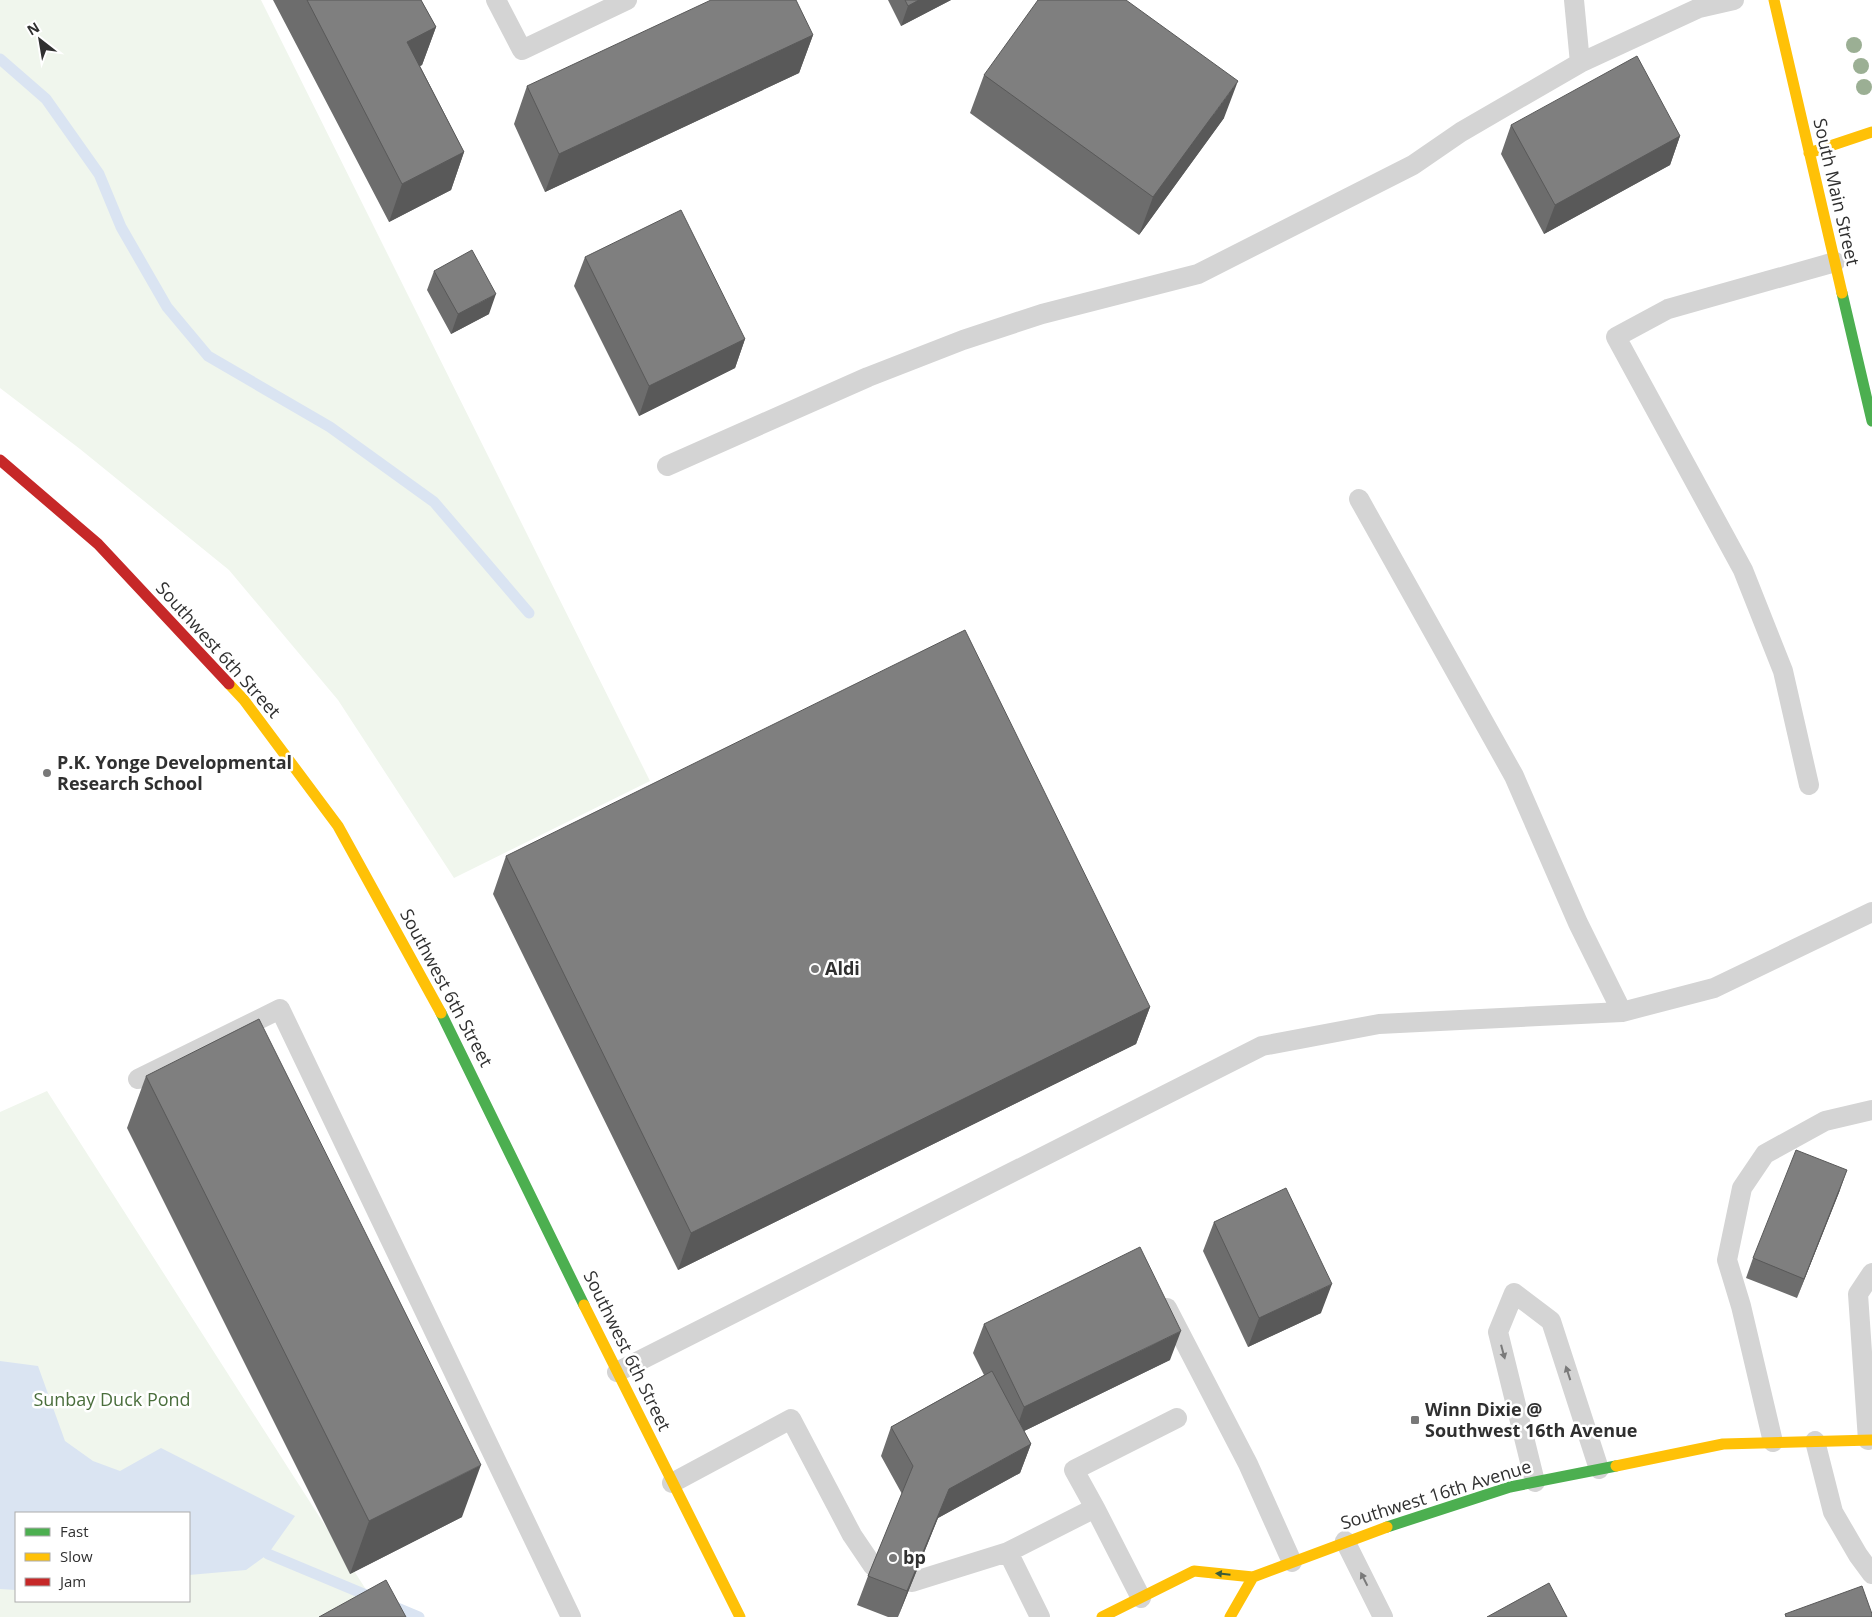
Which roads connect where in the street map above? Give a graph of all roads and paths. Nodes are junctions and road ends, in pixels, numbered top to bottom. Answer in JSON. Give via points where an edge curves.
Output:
{"nodes":[{"id":1,"x":496,"y":0,"type":"edge"},
{"id":2,"x":627,"y":0,"type":"edge"},
{"id":3,"x":1574,"y":0,"type":"edge"},
{"id":4,"x":1734,"y":0,"type":"edge"},
{"id":5,"x":1774,"y":0,"type":"edge"},
{"id":6,"x":1580,"y":63,"type":"junction"},
{"id":7,"x":1872,"y":132,"type":"edge"},
{"id":8,"x":1810,"y":154,"type":"junction"},
{"id":9,"x":1834,"y":262,"type":"junction"},
{"id":10,"x":1872,"y":421,"type":"edge"},
{"id":11,"x":0,"y":460,"type":"edge"},
{"id":12,"x":667,"y":466,"type":"dead end"},
{"id":13,"x":1359,"y":500,"type":"dead end"},
{"id":14,"x":1809,"y":785,"type":"dead end"},
{"id":15,"x":1872,"y":912,"type":"edge"},
{"id":16,"x":1622,"y":1012,"type":"junction"},
{"id":17,"x":138,"y":1079,"type":"dead end"},
{"id":18,"x":1872,"y":1110,"type":"edge"},
{"id":19,"x":1872,"y":1273,"type":"edge"},
{"id":20,"x":1158,"y":1290,"type":"edge"},
{"id":21,"x":617,"y":1372,"type":"junction"},
{"id":22,"x":1176,"y":1418,"type":"dead end"},
{"id":23,"x":1870,"y":1440,"type":"edge"},
{"id":24,"x":1815,"y":1441,"type":"junction"},
{"id":25,"x":1774,"y":1442,"type":"junction"},
{"id":26,"x":1599,"y":1469,"type":"junction"},
{"id":27,"x":1535,"y":1482,"type":"junction"},
{"id":28,"x":672,"y":1483,"type":"junction"},
{"id":29,"x":1095,"y":1508,"type":"junction"},
{"id":30,"x":1345,"y":1541,"type":"junction"},
{"id":31,"x":1008,"y":1552,"type":"junction"},
{"id":32,"x":1292,"y":1562,"type":"junction"},
{"id":33,"x":873,"y":1566,"type":"edge"},
{"id":34,"x":1872,"y":1574,"type":"edge"},
{"id":35,"x":1253,"y":1577,"type":"junction"},
{"id":36,"x":912,"y":1582,"type":"edge"},
{"id":37,"x":1141,"y":1598,"type":"junction"},
{"id":38,"x":571,"y":1617,"type":"edge"},
{"id":39,"x":740,"y":1617,"type":"edge"},
{"id":40,"x":1040,"y":1617,"type":"edge"},
{"id":41,"x":1102,"y":1617,"type":"edge"},
{"id":42,"x":1230,"y":1617,"type":"edge"},
{"id":43,"x":1383,"y":1617,"type":"edge"}],
"edges":[{"from":1,"to":2,"type":"lane","via":[[522,50]]},
{"from":3,"to":6,"type":"lane"},
{"from":4,"to":6,"type":"lane","via":[[1699,8]]},
{"from":5,"to":8,"type":"street","name":"South Main Street"},
{"from":6,"to":12,"type":"lane","via":[[1461,132],[1413,165],[1198,274],[1042,314],[963,340]]},
{"from":7,"to":8,"type":"street"},
{"from":8,"to":9,"type":"street","name":"South Main Street"},
{"from":9,"to":10,"type":"street","name":"South Main Street"},
{"from":9,"to":14,"type":"lane","via":[[1668,309],[1616,338],[1743,570],[1783,671]]},
{"from":11,"to":21,"type":"street","name":"Southwest 6th Street","via":[[98,544],[244,700],[338,826],[443,1016]]},
{"from":13,"to":16,"type":"lane","via":[[1514,776],[1578,923]]},
{"from":15,"to":16,"type":"lane","via":[[1714,988]]},
{"from":16,"to":21,"type":"lane","via":[[1379,1024],[1262,1046]]},
{"from":17,"to":38,"type":"lane","via":[[280,1009]]},
{"from":18,"to":25,"type":"lane","via":[[1825,1121],[1765,1154],[1742,1188],[1726,1260],[1741,1306]]},
{"from":19,"to":23,"type":"lane","via":[[1858,1294]]},
{"from":20,"to":32,"type":"lane","via":[[1248,1464]]},
{"from":21,"to":28,"type":"street","name":"Southwest 6th Street"},
{"from":22,"to":29,"type":"lane","via":[[1074,1470]]},
{"from":23,"to":24,"type":"street","name":"Southwest 16th Avenue"},
{"from":24,"to":25,"type":"street","name":"Southwest 16th Avenue"},
{"from":24,"to":34,"type":"lane","via":[[1833,1512]]},
{"from":25,"to":26,"type":"street","name":"Southwest 16th Avenue","via":[[1723,1444]]},
{"from":26,"to":27,"type":"street","name":"Southwest 16th Avenue"},
{"from":26,"to":27,"type":"lane","one_way":true,"via":[[1551,1321],[1514,1293],[1498,1332]]},
{"from":27,"to":30,"type":"street","name":"Southwest 16th Avenue","via":[[1510,1487]]},
{"from":28,"to":33,"type":"lane","via":[[791,1419],[852,1535]]},
{"from":28,"to":39,"type":"street","name":"Southwest 6th Street"},
{"from":29,"to":31,"type":"lane"},
{"from":29,"to":37,"type":"lane"},
{"from":30,"to":32,"type":"street","name":"Southwest 16th Avenue"},
{"from":43,"to":30,"type":"lane","one_way":true},
{"from":31,"to":36,"type":"lane"},
{"from":31,"to":40,"type":"lane"},
{"from":32,"to":35,"type":"street","name":"Southwest 16th Avenue"},
{"from":35,"to":37,"type":"street","name":"Southwest 16th Avenue","one_way":true,"via":[[1194,1571]]},
{"from":35,"to":42,"type":"street"},
{"from":37,"to":41,"type":"street","name":"Southwest 16th Avenue"}]}
